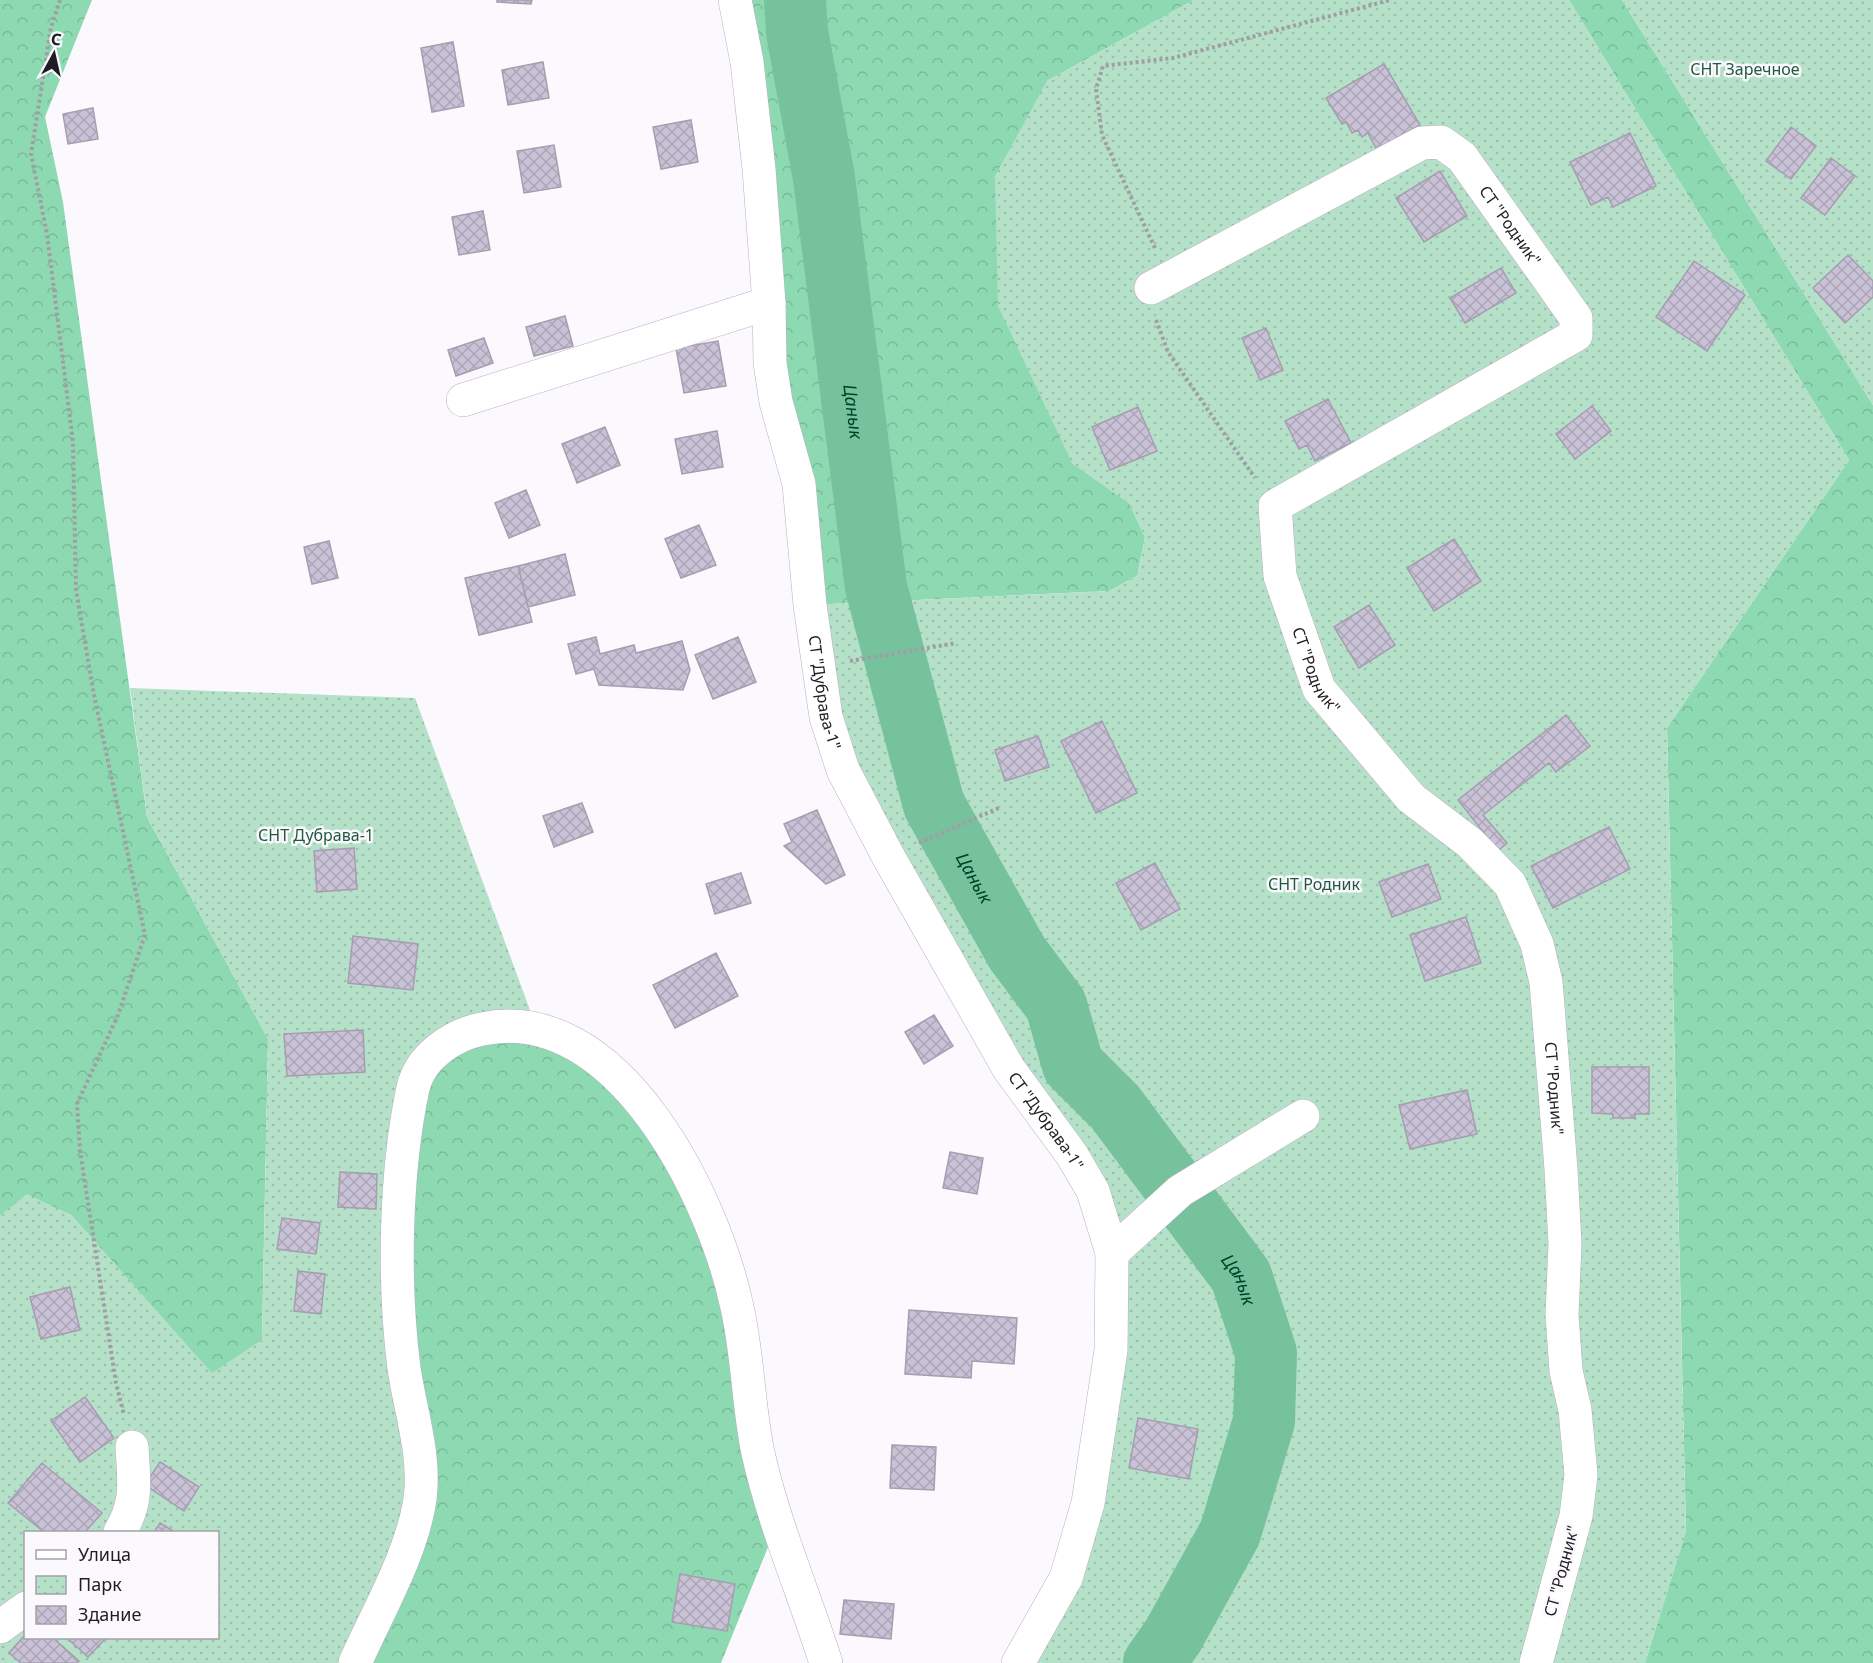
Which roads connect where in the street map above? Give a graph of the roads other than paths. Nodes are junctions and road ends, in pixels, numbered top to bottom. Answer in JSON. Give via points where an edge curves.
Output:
{"nodes":[{"id":1,"x":735,"y":0,"type":"edge"},
{"id":2,"x":1151,"y":288,"type":"road end"},
{"id":3,"x":769,"y":303,"type":"junction"},
{"id":4,"x":463,"y":400,"type":"dead end"},
{"id":5,"x":1303,"y":1116,"type":"dead end"},
{"id":6,"x":1112,"y":1253,"type":"junction"},
{"id":7,"x":132,"y":1447,"type":"road end"},
{"id":8,"x":121,"y":1531,"type":"edge"},
{"id":9,"x":24,"y":1609,"type":"edge"},
{"id":10,"x":0,"y":1627,"type":"edge"},
{"id":11,"x":355,"y":1663,"type":"edge"},
{"id":12,"x":826,"y":1663,"type":"edge"},
{"id":13,"x":1018,"y":1663,"type":"edge"},
{"id":14,"x":1536,"y":1663,"type":"edge"}],
"edges":[{"from":1,"to":3,"type":"street","name":"СТ \"Дубрава-1\"","via":[[747,62]]},
{"from":2,"to":14,"type":"street","name":"СТ \"Родник\"","via":[[1422,143],[1441,142],[1462,157],[1576,318],[1576,335],[1275,506],[1280,576],[1319,689],[1411,798],[1470,843],[1510,884],[1538,944],[1546,982],[1561,1169],[1566,1371],[1575,1410],[1581,1475],[1576,1516]]},
{"from":3,"to":4,"type":"street"},
{"from":3,"to":6,"type":"street","name":"СТ \"Дубрава-1\"","via":[[770,363],[776,402],[800,484],[817,667],[826,717],[843,770],[1009,1069],[1072,1155],[1093,1191]]},
{"from":5,"to":6,"type":"street","via":[[1180,1191]]},
{"from":6,"to":13,"type":"street","name":"СТ \"Дубрава-1\"","via":[[1111,1350],[1088,1503],[1066,1578]]},
{"from":7,"to":8,"type":"street","via":[[135,1498]]},
{"from":9,"to":10,"type":"street"},
{"from":11,"to":12,"type":"street","via":[[414,1529],[421,1495],[404,1365],[398,1251],[406,1132],[414,1083],[434,1052],[476,1029],[501,1025],[537,1029],[568,1040],[602,1061],[670,1143],[697,1194],[719,1242],[737,1306],[758,1452],[777,1525]]}]}
